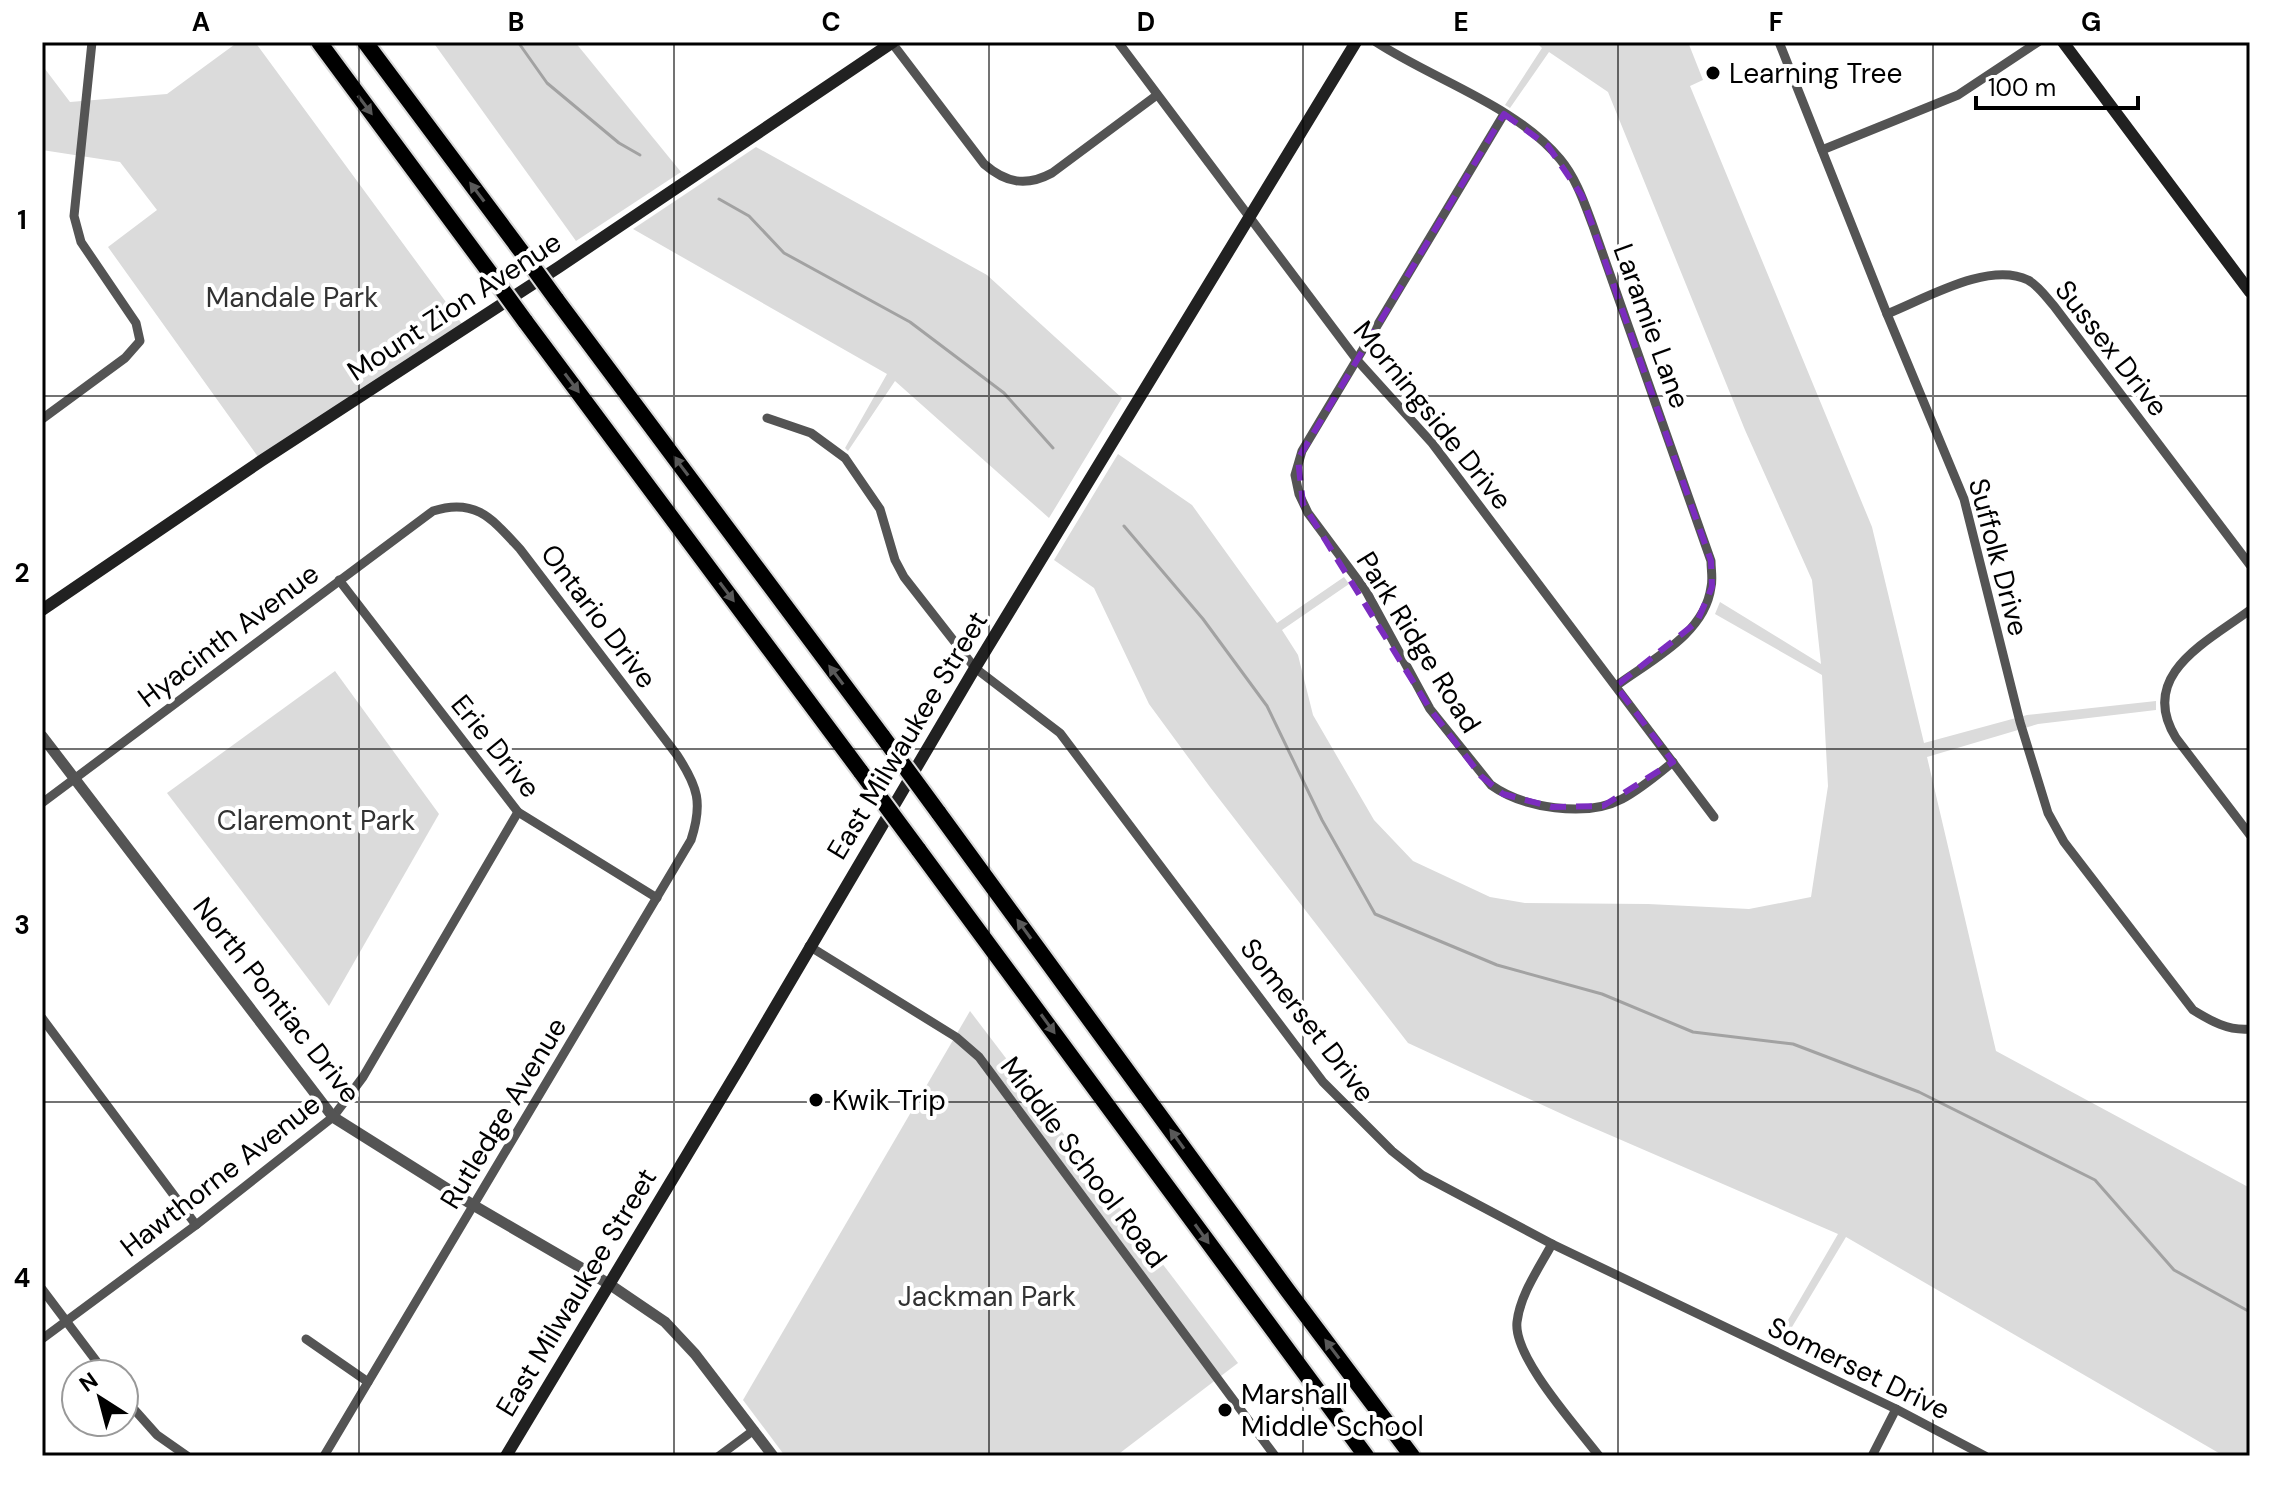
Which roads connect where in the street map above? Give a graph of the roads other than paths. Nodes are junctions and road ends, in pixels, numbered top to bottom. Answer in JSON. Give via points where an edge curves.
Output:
{"nodes":[{"id":1,"x":92,"y":42,"type":"edge"},
{"id":2,"x":319,"y":42,"type":"edge"},
{"id":3,"x":365,"y":42,"type":"edge"},
{"id":4,"x":892,"y":42,"type":"edge"},
{"id":5,"x":1118,"y":42,"type":"edge"},
{"id":6,"x":1356,"y":42,"type":"edge"},
{"id":7,"x":1376,"y":42,"type":"edge"},
{"id":8,"x":1779,"y":42,"type":"edge"},
{"id":9,"x":2038,"y":42,"type":"edge"},
{"id":10,"x":2063,"y":42,"type":"edge"},
{"id":11,"x":1157,"y":95,"type":"junction"},
{"id":12,"x":1504,"y":114,"type":"junction"},
{"id":13,"x":1822,"y":150,"type":"junction"},
{"id":14,"x":1251,"y":218,"type":"junction"},
{"id":15,"x":2250,"y":292,"type":"edge"},
{"id":16,"x":1887,"y":314,"type":"junction"},
{"id":17,"x":1357,"y":360,"type":"junction"},
{"id":18,"x":767,"y":418,"type":"dead end"},
{"id":19,"x":42,"y":419,"type":"edge"},
{"id":20,"x":444,"y":508,"type":"joint"},
{"id":21,"x":2250,"y":565,"type":"edge"},
{"id":22,"x":339,"y":580,"type":"junction"},
{"id":23,"x":42,"y":610,"type":"edge"},
{"id":24,"x":2250,"y":610,"type":"edge"},
{"id":25,"x":975,"y":668,"type":"junction"},
{"id":26,"x":1616,"y":686,"type":"junction"},
{"id":27,"x":42,"y":736,"type":"edge"},
{"id":28,"x":1673,"y":762,"type":"junction"},
{"id":29,"x":75,"y":778,"type":"junction"},
{"id":30,"x":695,"y":786,"type":"joint"},
{"id":31,"x":42,"y":803,"type":"edge"},
{"id":32,"x":518,"y":812,"type":"junction"},
{"id":33,"x":1714,"y":817,"type":"dead end"},
{"id":34,"x":2250,"y":835,"type":"edge"},
{"id":35,"x":657,"y":898,"type":"junction"},
{"id":36,"x":809,"y":946,"type":"junction"},
{"id":37,"x":42,"y":1018,"type":"edge"},
{"id":38,"x":2246,"y":1029,"type":"edge"},
{"id":39,"x":333,"y":1117,"type":"junction"},
{"id":40,"x":473,"y":1205,"type":"junction"},
{"id":41,"x":196,"y":1225,"type":"junction"},
{"id":42,"x":1552,"y":1244,"type":"junction"},
{"id":43,"x":609,"y":1284,"type":"junction"},
{"id":44,"x":42,"y":1289,"type":"edge"},
{"id":45,"x":67,"y":1322,"type":"junction"},
{"id":46,"x":42,"y":1339,"type":"edge"},
{"id":47,"x":306,"y":1339,"type":"dead end"},
{"id":48,"x":94,"y":1358,"type":"edge"},
{"id":49,"x":368,"y":1382,"type":"junction"},
{"id":50,"x":1896,"y":1409,"type":"junction"},
{"id":51,"x":140,"y":1416,"type":"edge"},
{"id":52,"x":754,"y":1430,"type":"junction"},
{"id":53,"x":187,"y":1456,"type":"edge"},
{"id":54,"x":324,"y":1456,"type":"edge"},
{"id":55,"x":506,"y":1456,"type":"edge"},
{"id":56,"x":719,"y":1456,"type":"edge"},
{"id":57,"x":773,"y":1456,"type":"edge"},
{"id":58,"x":1275,"y":1456,"type":"edge"},
{"id":59,"x":1366,"y":1456,"type":"edge"},
{"id":60,"x":1412,"y":1456,"type":"edge"},
{"id":61,"x":1599,"y":1456,"type":"edge"},
{"id":62,"x":1872,"y":1456,"type":"edge"},
{"id":63,"x":1985,"y":1456,"type":"edge"}],
"edges":[{"from":1,"to":19,"type":"street","via":[[74,216],[81,242],[136,323],[140,341]]},
{"from":2,"to":59,"type":"highway","one_way":true,"bridge":true},
{"from":60,"to":3,"type":"highway","one_way":true,"bridge":true},
{"from":4,"to":11,"type":"street","via":[[984,164],[1011,181],[1034,181],[1052,173]]},
{"from":4,"to":23,"type":"main road","name":"Mount Zion Avenue"},
{"from":5,"to":11,"type":"street","name":"Morningside Drive"},
{"from":6,"to":14,"type":"main road","name":"East Milwaukee Street"},
{"from":7,"to":12,"type":"street","name":"Laramie Lane"},
{"from":8,"to":13,"type":"street","name":"Suffolk Drive"},
{"from":9,"to":13,"type":"street","via":[[1958,95]]},
{"from":10,"to":15,"type":"main road"},
{"from":11,"to":14,"type":"street","name":"Morningside Drive"},
{"from":12,"to":17,"type":"street","name":"Park Ridge Road"},
{"from":12,"to":26,"type":"street","name":"Laramie Lane","via":[[1548,146],[1582,196],[1711,561],[1712,587],[1697,622]]},
{"from":13,"to":16,"type":"street","name":"Suffolk Drive"},
{"from":14,"to":17,"type":"street","name":"Morningside Drive"},
{"from":14,"to":25,"type":"main road","name":"East Milwaukee Street"},
{"from":16,"to":21,"type":"street","name":"Sussex Drive","via":[[1981,276],[2003,274],[2034,284]]},
{"from":16,"to":38,"type":"street","name":"Suffolk Drive","via":[[1964,499],[2048,813],[2064,842],[2193,1010],[2212,1022]]},
{"from":17,"to":26,"type":"street","name":"Morningside Drive","via":[[1423,431]]},
{"from":17,"to":28,"type":"street","name":"Park Ridge Road","via":[[1298,459],[1297,485],[1308,513],[1366,591],[1430,709],[1481,776],[1517,800],[1552,807],[1603,806],[1623,799]]},
{"from":18,"to":25,"type":"street","name":"Somerset Drive","via":[[811,433],[845,458],[880,509],[904,577]]},
{"from":20,"to":22,"type":"street","name":"Hyacinth Avenue"},
{"from":20,"to":30,"type":"street","name":"Ontario Drive","via":[[474,508],[491,517],[520,549]]},
{"from":22,"to":29,"type":"street","name":"Hyacinth Avenue"},
{"from":22,"to":32,"type":"street","name":"Erie Drive"},
{"from":24,"to":34,"type":"street","via":[[2177,667],[2163,704],[2169,726]]},
{"from":25,"to":36,"type":"main road","name":"East Milwaukee Street"},
{"from":25,"to":42,"type":"street","name":"Somerset Drive","via":[[1060,733],[1323,1082],[1359,1120],[1422,1175]]},
{"from":26,"to":28,"type":"street","name":"Morningside Drive"},
{"from":27,"to":29,"type":"street","name":"North Pontiac Drive"},
{"from":28,"to":33,"type":"street","name":"Morningside Drive"},
{"from":29,"to":31,"type":"street","name":"Hyacinth Avenue"},
{"from":29,"to":39,"type":"street","name":"North Pontiac Drive"},
{"from":30,"to":35,"type":"street","name":"Rutledge Avenue","via":[[698,819],[691,840]]},
{"from":32,"to":35,"type":"street","name":"Erie Drive"},
{"from":32,"to":39,"type":"street","name":"Hawthorne Avenue","via":[[363,1077]]},
{"from":35,"to":40,"type":"street","name":"Rutledge Avenue"},
{"from":36,"to":43,"type":"main road","name":"East Milwaukee Street"},
{"from":36,"to":58,"type":"street","name":"Middle School Road","via":[[956,1037],[979,1057]]},
{"from":37,"to":41,"type":"street"},
{"from":39,"to":40,"type":"street","name":"North Pontiac Drive"},
{"from":39,"to":41,"type":"street","name":"Hawthorne Avenue"},
{"from":40,"to":43,"type":"street","name":"North Pontiac Drive"},
{"from":40,"to":49,"type":"street","name":"Rutledge Avenue"},
{"from":41,"to":45,"type":"street","name":"Hawthorne Avenue"},
{"from":42,"to":50,"type":"street","name":"Somerset Drive"},
{"from":42,"to":61,"type":"street","via":[[1523,1300],[1517,1337],[1530,1363]]},
{"from":43,"to":52,"type":"street","name":"North Pontiac Drive","via":[[685,1341]]},
{"from":43,"to":55,"type":"main road","name":"East Milwaukee Street"},
{"from":44,"to":45,"type":"street"},
{"from":45,"to":46,"type":"street","name":"Hawthorne Avenue"},
{"from":45,"to":48,"type":"street"},
{"from":47,"to":49,"type":"street"},
{"from":49,"to":54,"type":"street","name":"Rutledge Avenue"},
{"from":50,"to":62,"type":"street"},
{"from":50,"to":63,"type":"street","name":"Somerset Drive"},
{"from":51,"to":53,"type":"street"},
{"from":52,"to":56,"type":"street"},
{"from":52,"to":57,"type":"street","name":"North Pontiac Drive"}]}
